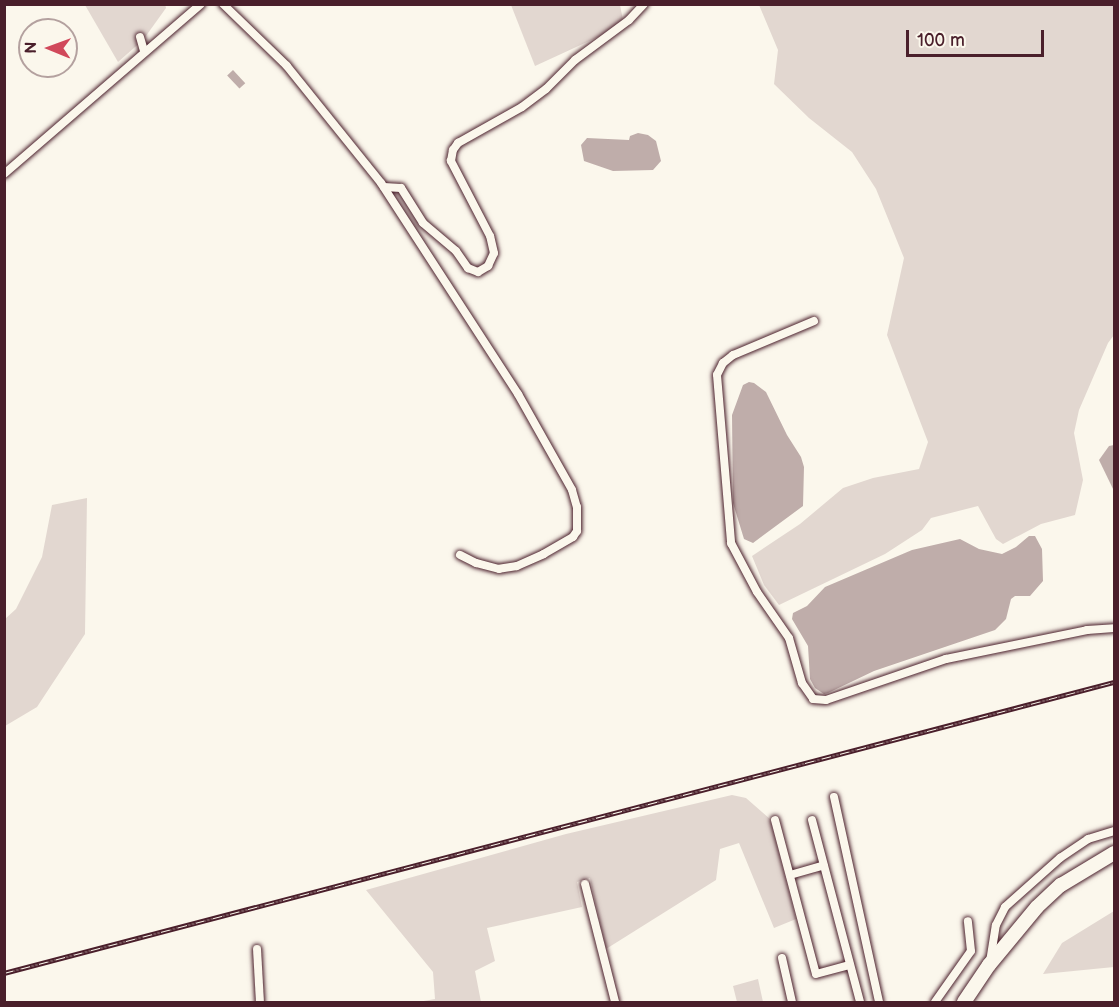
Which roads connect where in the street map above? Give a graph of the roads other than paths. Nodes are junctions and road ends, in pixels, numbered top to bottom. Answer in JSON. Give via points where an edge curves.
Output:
{"nodes":[{"id":1,"x":201,"y":4,"type":"edge"},
{"id":2,"x":223,"y":4,"type":"edge"},
{"id":3,"x":644,"y":4,"type":"edge"},
{"id":4,"x":140,"y":37,"type":"dead end"},
{"id":5,"x":144,"y":51,"type":"junction"},
{"id":6,"x":4,"y":174,"type":"edge"},
{"id":7,"x":384,"y":187,"type":"junction"},
{"id":8,"x":814,"y":321,"type":"dead end"},
{"id":9,"x":460,"y":555,"type":"dead end"},
{"id":10,"x":1114,"y":628,"type":"edge"},
{"id":11,"x":834,"y":797,"type":"dead end"},
{"id":12,"x":775,"y":819,"type":"dead end"},
{"id":13,"x":812,"y":820,"type":"dead end"},
{"id":14,"x":1114,"y":831,"type":"edge"},
{"id":15,"x":1114,"y":853,"type":"edge"},
{"id":16,"x":824,"y":865,"type":"junction"},
{"id":17,"x":790,"y":875,"type":"junction"},
{"id":18,"x":585,"y":884,"type":"dead end"},
{"id":19,"x":968,"y":921,"type":"dead end"},
{"id":20,"x":257,"y":949,"type":"dead end"},
{"id":21,"x":782,"y":958,"type":"dead end"},
{"id":22,"x":850,"y":965,"type":"junction"},
{"id":23,"x":989,"y":965,"type":"junction"},
{"id":24,"x":260,"y":1002,"type":"edge"},
{"id":25,"x":615,"y":1002,"type":"edge"},
{"id":26,"x":792,"y":1002,"type":"edge"},
{"id":27,"x":860,"y":1002,"type":"edge"},
{"id":28,"x":879,"y":1002,"type":"edge"},
{"id":29,"x":935,"y":1002,"type":"edge"},
{"id":30,"x":964,"y":1002,"type":"edge"}],
"edges":[{"from":1,"to":5,"type":"street"},
{"from":2,"to":7,"type":"street","via":[[287,66]]},
{"from":3,"to":7,"type":"street","via":[[546,89],[465,138],[453,150],[451,161],[490,236],[494,253],[488,266],[478,272],[468,268],[456,251],[423,223],[401,188]]},
{"from":4,"to":5,"type":"street"},
{"from":5,"to":6,"type":"street"},
{"from":7,"to":9,"type":"street","via":[[518,394],[572,490],[577,507],[579,522],[573,537],[517,566],[488,567]]},
{"from":8,"to":10,"type":"street","via":[[733,355],[717,375],[731,543],[757,592],[782,624],[802,683],[813,699],[826,700],[946,659]]},
{"from":11,"to":28,"type":"street"},
{"from":12,"to":17,"type":"street"},
{"from":13,"to":16,"type":"street"},
{"from":14,"to":23,"type":"street","via":[[1088,839],[1060,858],[1005,907],[996,925]]},
{"from":15,"to":23,"type":"main road","via":[[1049,896]]},
{"from":16,"to":17,"type":"street"},
{"from":16,"to":22,"type":"street"},
{"from":17,"to":22,"type":"street","via":[[816,974]]},
{"from":18,"to":25,"type":"street"},
{"from":19,"to":29,"type":"street","via":[[971,951]]},
{"from":20,"to":24,"type":"street"},
{"from":21,"to":26,"type":"street"},
{"from":22,"to":27,"type":"street"},
{"from":23,"to":30,"type":"main road"}]}
